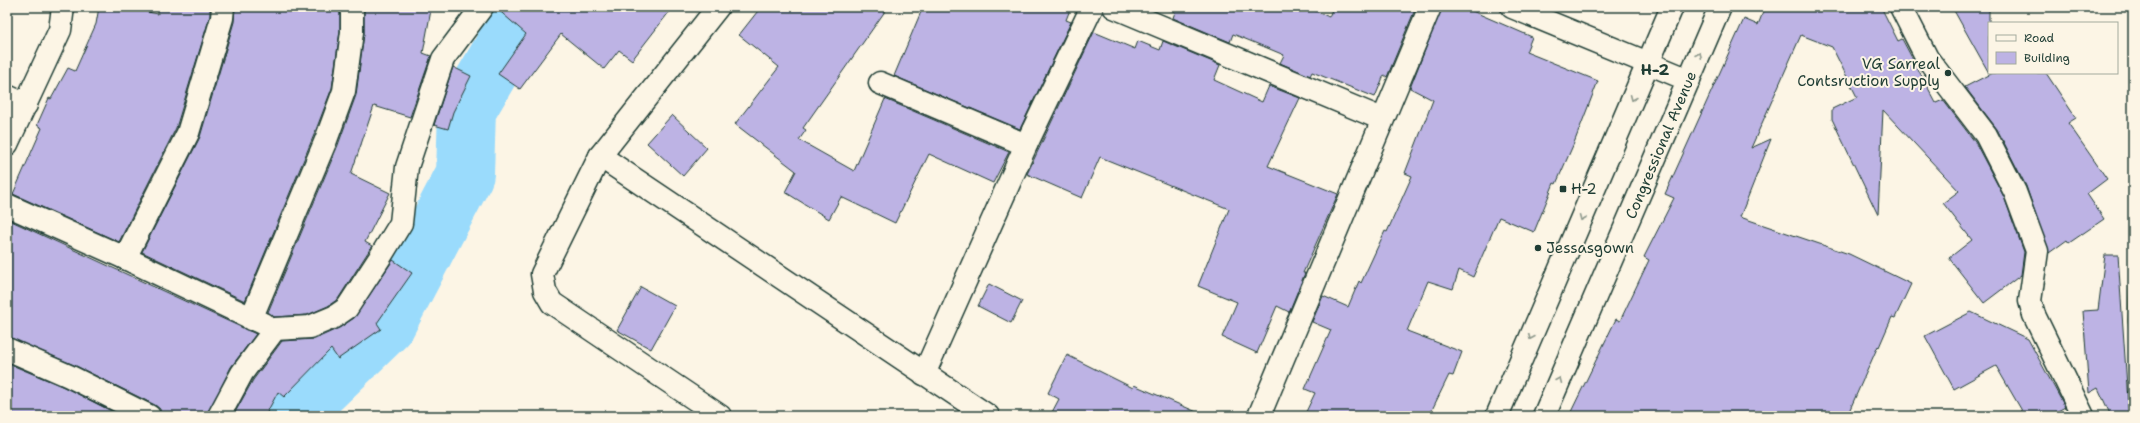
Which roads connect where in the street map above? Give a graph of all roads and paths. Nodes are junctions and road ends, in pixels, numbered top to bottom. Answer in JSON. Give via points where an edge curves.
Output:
{"nodes":[{"id":1,"x":63,"y":7,"type":"edge"},
{"id":2,"x":223,"y":7,"type":"edge"},
{"id":3,"x":352,"y":7,"type":"edge"},
{"id":4,"x":482,"y":7,"type":"edge"},
{"id":5,"x":718,"y":7,"type":"edge"},
{"id":6,"x":1092,"y":7,"type":"edge"},
{"id":7,"x":1114,"y":7,"type":"edge"},
{"id":8,"x":1430,"y":7,"type":"edge"},
{"id":9,"x":1512,"y":7,"type":"edge"},
{"id":10,"x":1672,"y":7,"type":"edge"},
{"id":11,"x":1720,"y":7,"type":"edge"},
{"id":12,"x":1901,"y":7,"type":"edge"},
{"id":13,"x":1648,"y":62,"type":"junction"},
{"id":14,"x":1689,"y":80,"type":"junction"},
{"id":15,"x":880,"y":83,"type":"dead end"},
{"id":16,"x":16,"y":100,"type":"edge"},
{"id":17,"x":1382,"y":119,"type":"junction"},
{"id":18,"x":7,"y":144,"type":"edge"},
{"id":19,"x":1026,"y":145,"type":"junction"},
{"id":20,"x":600,"y":156,"type":"junction"},
{"id":21,"x":7,"y":205,"type":"edge"},
{"id":22,"x":125,"y":258,"type":"junction"},
{"id":23,"x":251,"y":319,"type":"junction"},
{"id":24,"x":275,"y":329,"type":"junction"},
{"id":25,"x":7,"y":349,"type":"edge"},
{"id":26,"x":924,"y":374,"type":"junction"},
{"id":27,"x":149,"y":416,"type":"edge"},
{"id":28,"x":219,"y":416,"type":"edge"},
{"id":29,"x":720,"y":416,"type":"edge"},
{"id":30,"x":988,"y":416,"type":"edge"},
{"id":31,"x":1259,"y":416,"type":"edge"},
{"id":32,"x":1497,"y":416,"type":"edge"},
{"id":33,"x":1544,"y":416,"type":"edge"},
{"id":34,"x":2084,"y":416,"type":"edge"}],
"edges":[{"from":1,"to":16,"type":"street","via":[[60,30]]},
{"from":2,"to":22,"type":"street","via":[[188,133]]},
{"from":3,"to":23,"type":"street","via":[[352,32],[344,91]]},
{"from":4,"to":24,"type":"street","via":[[443,59],[407,167],[401,223],[379,259],[347,308],[334,317],[310,327]]},
{"from":5,"to":20,"type":"street"},
{"from":6,"to":19,"type":"street"},
{"from":7,"to":17,"type":"street"},
{"from":8,"to":17,"type":"street"},
{"from":9,"to":13,"type":"street"},
{"from":10,"to":13,"type":"street"},
{"from":14,"to":11,"type":"street","name":"Congressional Avenue","one_way":true},
{"from":12,"to":34,"type":"street","via":[[1927,58],[1986,135],[2015,192],[2037,251],[2037,267],[2030,301],[2034,315]]},
{"from":13,"to":14,"type":"street"},
{"from":13,"to":32,"type":"street","one_way":true},
{"from":33,"to":14,"type":"street","name":"Congressional Avenue","one_way":true},
{"from":15,"to":19,"type":"street"},
{"from":16,"to":18,"type":"street"},
{"from":17,"to":31,"type":"street"},
{"from":19,"to":26,"type":"street"},
{"from":20,"to":26,"type":"street"},
{"from":20,"to":29,"type":"street","via":[[542,274],[545,291],[552,303]]},
{"from":21,"to":22,"type":"street"},
{"from":22,"to":23,"type":"street"},
{"from":23,"to":24,"type":"street"},
{"from":24,"to":28,"type":"street","via":[[242,372]]},
{"from":25,"to":27,"type":"street","via":[[69,376]]},
{"from":26,"to":30,"type":"street"}]}
